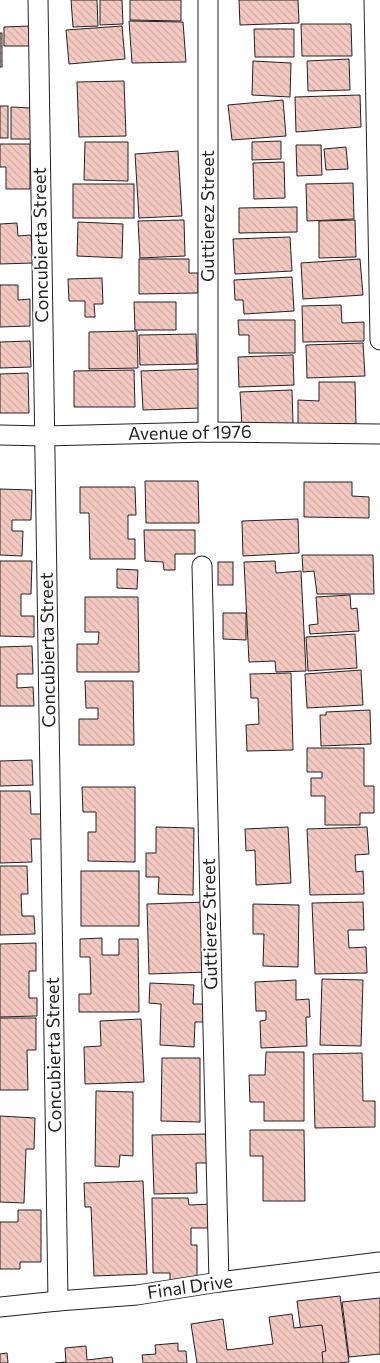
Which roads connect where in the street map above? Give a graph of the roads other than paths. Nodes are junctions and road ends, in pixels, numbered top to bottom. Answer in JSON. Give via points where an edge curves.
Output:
{"nodes":[{"id":1,"x":38,"y":0,"type":"edge"},
{"id":2,"x":208,"y":0,"type":"edge"},
{"id":3,"x":374,"y":0,"type":"edge"},
{"id":4,"x":380,"y":340,"type":"edge"},
{"id":5,"x":208,"y":432,"type":"junction"},
{"id":6,"x":380,"y":434,"type":"edge"},
{"id":7,"x":0,"y":435,"type":"edge"},
{"id":8,"x":44,"y":436,"type":"junction"},
{"id":9,"x":202,"y":566,"type":"dead end"},
{"id":10,"x":380,"y":1262,"type":"edge"},
{"id":11,"x":219,"y":1282,"type":"junction"},
{"id":12,"x":58,"y":1300,"type":"junction"},
{"id":13,"x":0,"y":1307,"type":"edge"}],
"edges":[{"from":1,"to":8,"type":"street","name":"Concubierta Street"},
{"from":2,"to":5,"type":"street","name":"Guttierez Street"},
{"from":3,"to":4,"type":"street"},
{"from":5,"to":6,"type":"street","name":"Avenue of 1976"},
{"from":5,"to":8,"type":"street","name":"Avenue of 1976"},
{"from":7,"to":8,"type":"street","name":"Avenue of 1976"},
{"from":8,"to":12,"type":"street","name":"Concubierta Street"},
{"from":9,"to":11,"type":"street","name":"Guttierez Street"},
{"from":10,"to":11,"type":"street","name":"Final Drive"},
{"from":11,"to":12,"type":"street","name":"Final Drive","via":[[137,1295]]},
{"from":12,"to":13,"type":"street","name":"Final Drive"}]}
